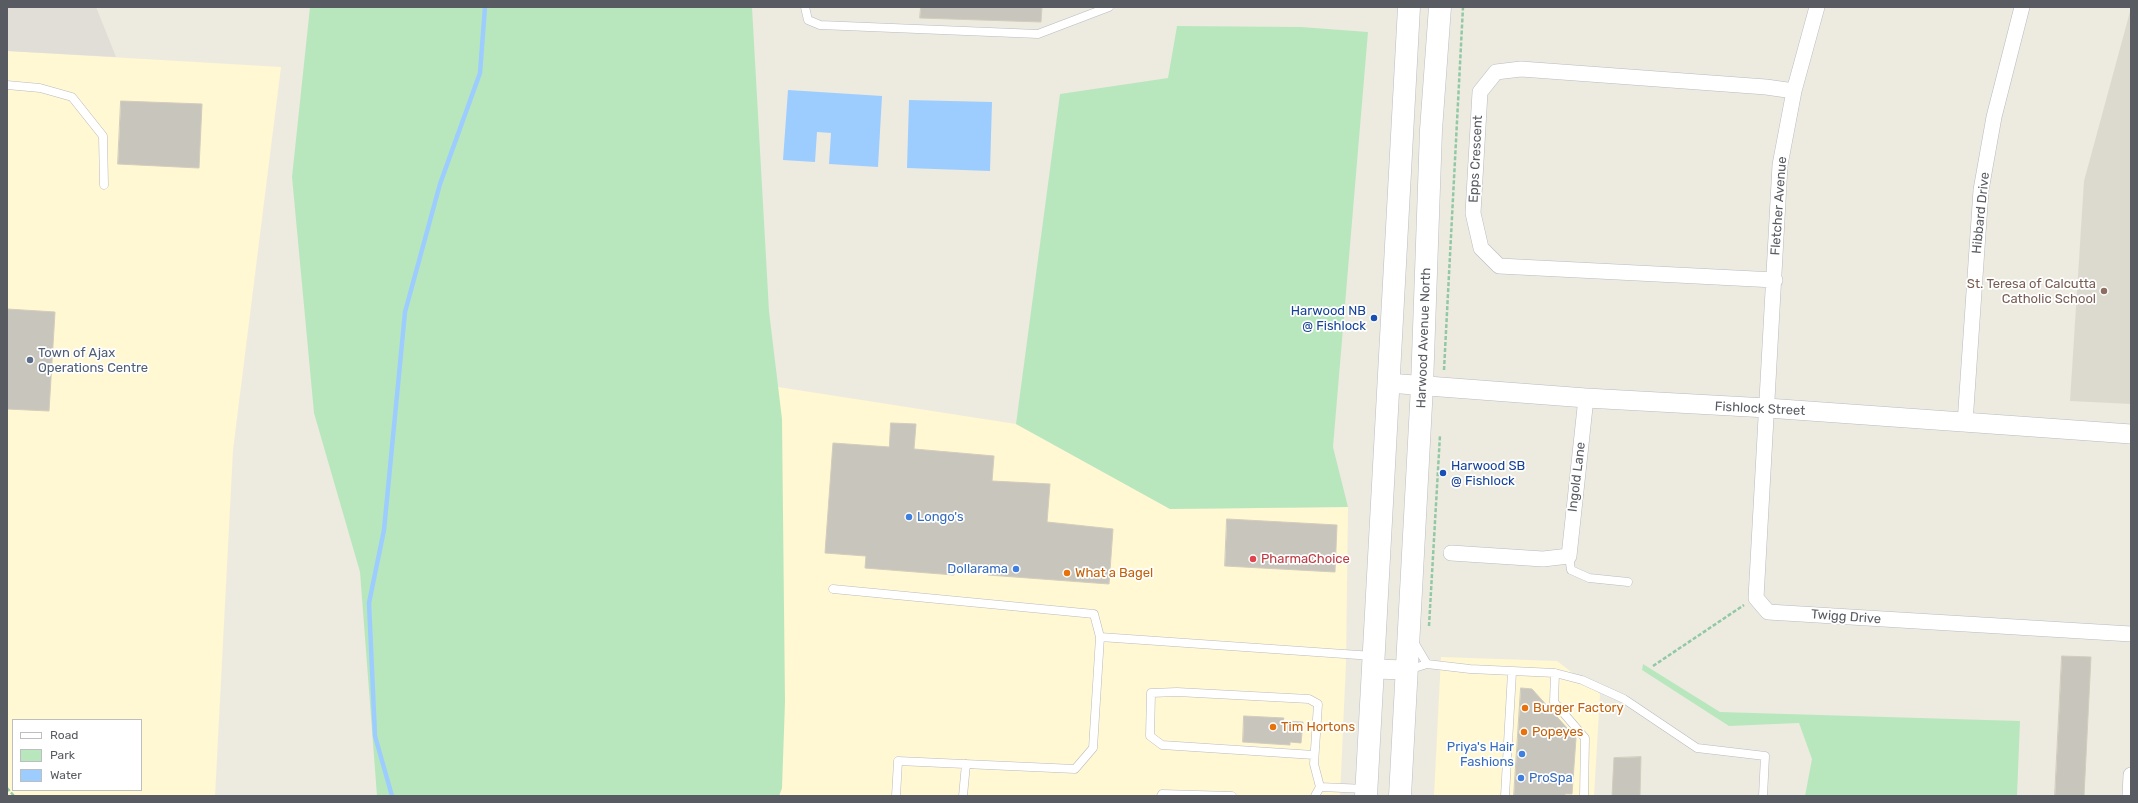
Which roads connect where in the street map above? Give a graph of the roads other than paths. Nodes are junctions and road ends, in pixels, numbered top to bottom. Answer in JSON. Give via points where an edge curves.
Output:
{"nodes":[{"id":1,"x":805,"y":7,"type":"edge"},
{"id":2,"x":1109,"y":7,"type":"edge"},
{"id":3,"x":1409,"y":7,"type":"edge"},
{"id":4,"x":1440,"y":7,"type":"edge"},
{"id":5,"x":1817,"y":7,"type":"edge"},
{"id":6,"x":2022,"y":7,"type":"edge"},
{"id":7,"x":7,"y":84,"type":"edge"},
{"id":8,"x":1794,"y":91,"type":"junction"},
{"id":9,"x":104,"y":185,"type":"dead end"},
{"id":10,"x":1775,"y":280,"type":"junction"},
{"id":11,"x":1388,"y":383,"type":"junction"},
{"id":12,"x":1422,"y":386,"type":"junction"},
{"id":13,"x":1586,"y":398,"type":"junction"},
{"id":14,"x":1767,"y":408,"type":"junction"},
{"id":15,"x":1965,"y":423,"type":"junction"},
{"id":16,"x":2131,"y":434,"type":"edge"},
{"id":17,"x":1451,"y":553,"type":"dead end"},
{"id":18,"x":1568,"y":556,"type":"junction"},
{"id":19,"x":1628,"y":582,"type":"dead end"},
{"id":20,"x":833,"y":589,"type":"dead end"},
{"id":21,"x":2131,"y":634,"type":"edge"},
{"id":22,"x":1100,"y":636,"type":"junction"},
{"id":23,"x":1374,"y":662,"type":"junction"},
{"id":24,"x":1417,"y":667,"type":"junction"},
{"id":25,"x":1512,"y":672,"type":"junction"},
{"id":26,"x":1555,"y":672,"type":"junction"},
{"id":27,"x":1314,"y":755,"type":"junction"},
{"id":28,"x":966,"y":764,"type":"junction"},
{"id":29,"x":2131,"y":775,"type":"edge"},
{"id":30,"x":1320,"y":787,"type":"junction"},
{"id":31,"x":1366,"y":793,"type":"edge"},
{"id":32,"x":896,"y":796,"type":"edge"},
{"id":33,"x":963,"y":796,"type":"edge"},
{"id":34,"x":1161,"y":796,"type":"edge"},
{"id":35,"x":1232,"y":796,"type":"edge"},
{"id":36,"x":1315,"y":796,"type":"edge"},
{"id":37,"x":1400,"y":796,"type":"edge"},
{"id":38,"x":1505,"y":796,"type":"edge"},
{"id":39,"x":1584,"y":796,"type":"edge"},
{"id":40,"x":1763,"y":796,"type":"edge"},
{"id":41,"x":2130,"y":796,"type":"edge"}],
"edges":[{"from":1,"to":2,"type":"lane","via":[[808,20],[820,26],[1038,34]]},
{"from":3,"to":11,"type":"main road"},
{"from":4,"to":12,"type":"main road","name":"Harwood Avenue North","via":[[1431,130]]},
{"from":5,"to":8,"type":"street","name":"Fletcher Avenue"},
{"from":6,"to":15,"type":"street","name":"Hibbard Drive","via":[[1994,117],[1981,190]]},
{"from":7,"to":9,"type":"lane","via":[[40,88],[72,98],[103,136]]},
{"from":8,"to":10,"type":"street","name":"Fletcher Avenue","via":[[1780,165]]},
{"from":8,"to":10,"type":"street","name":"Epps Crescent","via":[[1521,69],[1496,72],[1480,92],[1473,213],[1480,248],[1499,266]]},
{"from":10,"to":14,"type":"street","name":"Fletcher Avenue"},
{"from":11,"to":12,"type":"street","name":"Fishlock Street"},
{"from":11,"to":23,"type":"main road"},
{"from":12,"to":13,"type":"street","name":"Fishlock Street"},
{"from":12,"to":24,"type":"main road","name":"Harwood Avenue North","via":[[1409,634]]},
{"from":13,"to":14,"type":"street","name":"Fishlock Street"},
{"from":13,"to":18,"type":"street","name":"Ingold Lane"},
{"from":14,"to":15,"type":"street","name":"Fishlock Street"},
{"from":14,"to":21,"type":"street","name":"Twigg Drive","via":[[1756,598],[1768,612]]},
{"from":15,"to":16,"type":"street","name":"Fishlock Street"},
{"from":17,"to":18,"type":"street","via":[[1543,559]]},
{"from":18,"to":19,"type":"lane","via":[[1571,570],[1589,578]]},
{"from":20,"to":22,"type":"lane","via":[[1094,614]]},
{"from":22,"to":23,"type":"lane"},
{"from":22,"to":28,"type":"lane","via":[[1093,748],[1075,769]]},
{"from":23,"to":24,"type":"street"},
{"from":23,"to":31,"type":"main road"},
{"from":24,"to":25,"type":"lane"},
{"from":24,"to":37,"type":"main road","name":"Harwood Avenue North"},
{"from":25,"to":26,"type":"lane"},
{"from":25,"to":38,"type":"lane"},
{"from":26,"to":39,"type":"lane","via":[[1554,702],[1585,738]]},
{"from":26,"to":40,"type":"lane","via":[[1582,680],[1624,699],[1697,748],[1765,756]]},
{"from":27,"to":27,"type":"lane","via":[[1318,704],[1309,699],[1151,693],[1150,736],[1162,745]]},
{"from":27,"to":30,"type":"lane"},
{"from":28,"to":32,"type":"lane","via":[[898,761]]},
{"from":28,"to":33,"type":"lane"},
{"from":29,"to":41,"type":"street"},
{"from":30,"to":31,"type":"lane"},
{"from":30,"to":36,"type":"lane"},
{"from":34,"to":35,"type":"lane"}]}
